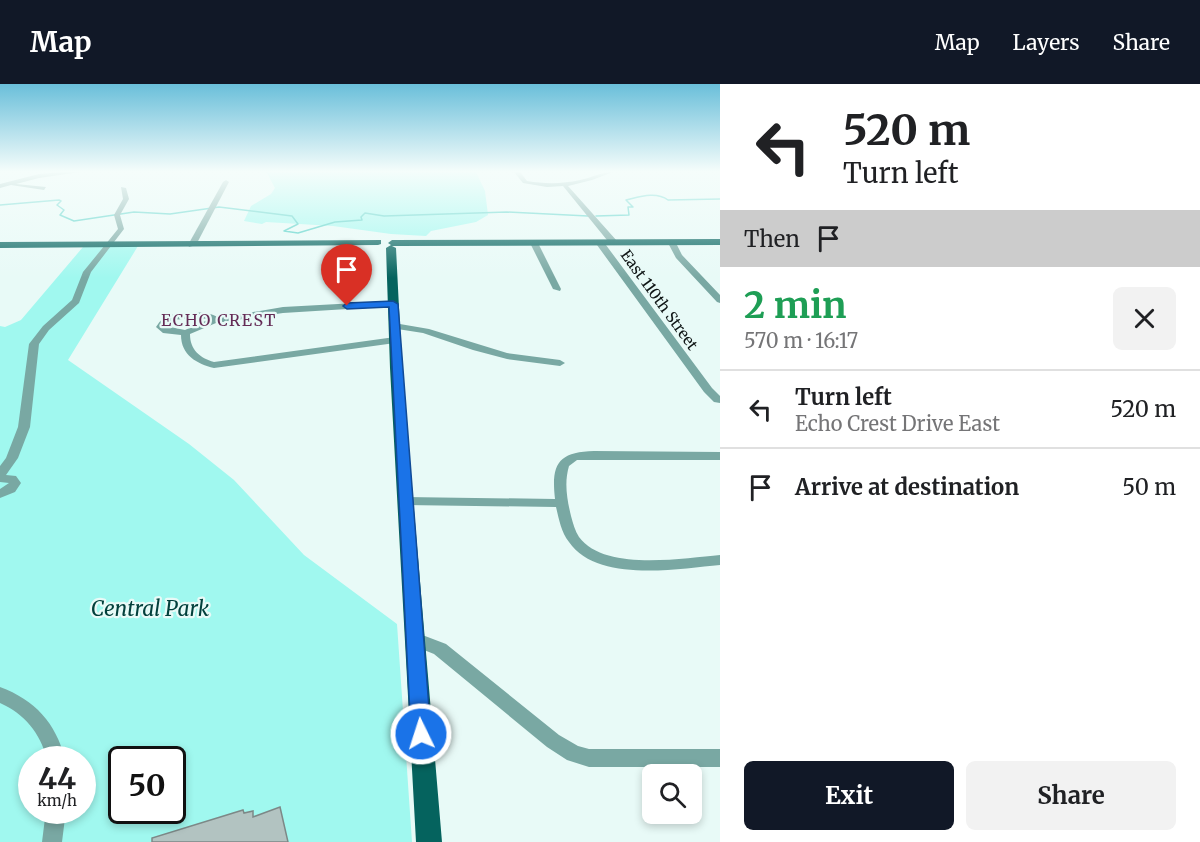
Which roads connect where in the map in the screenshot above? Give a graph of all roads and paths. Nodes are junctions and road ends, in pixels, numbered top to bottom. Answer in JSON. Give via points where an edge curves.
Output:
{"nodes":[{"id":1,"x":122,"y":207,"type":"edge"},
{"id":2,"x":213,"y":207,"type":"edge"},
{"id":3,"x":584,"y":207,"type":"edge"},
{"id":4,"x":720,"y":242,"type":"edge"},
{"id":5,"x":534,"y":243,"type":"junction"},
{"id":6,"x":600,"y":243,"type":"junction"},
{"id":7,"x":614,"y":243,"type":"junction"},
{"id":8,"x":672,"y":243,"type":"junction"},
{"id":9,"x":0,"y":245,"type":"edge"},
{"id":10,"x":110,"y":245,"type":"junction"},
{"id":11,"x":192,"y":245,"type":"junction"},
{"id":12,"x":386,"y":248,"type":"junction"},
{"id":13,"x":557,"y":289,"type":"dead end"},
{"id":14,"x":720,"y":300,"type":"edge"},
{"id":15,"x":393,"y":304,"type":"junction"},
{"id":16,"x":230,"y":318,"type":"junction"},
{"id":17,"x":186,"y":333,"type":"junction"},
{"id":18,"x":394,"y":333,"type":"junction"},
{"id":19,"x":560,"y":363,"type":"dead end"},
{"id":20,"x":718,"y":400,"type":"dead end"},
{"id":21,"x":720,"y":456,"type":"edge"},
{"id":22,"x":4,"y":477,"type":"edge"},
{"id":23,"x":0,"y":494,"type":"edge"},
{"id":24,"x":405,"y":501,"type":"junction"},
{"id":25,"x":561,"y":503,"type":"junction"},
{"id":26,"x":720,"y":561,"type":"edge"},
{"id":27,"x":414,"y":643,"type":"junction"},
{"id":28,"x":0,"y":695,"type":"edge"},
{"id":29,"x":52,"y":746,"type":"edge"},
{"id":30,"x":720,"y":758,"type":"edge"},
{"id":31,"x":54,"y":824,"type":"edge"},
{"id":32,"x":52,"y":842,"type":"edge"},
{"id":33,"x":429,"y":842,"type":"edge"}],
"edges":[{"from":1,"to":10,"type":"street","via":[[117,216],[121,229]]},
{"from":2,"to":11,"type":"street"},
{"from":3,"to":7,"type":"street","name":"East 110th Street"},
{"from":4,"to":8,"type":"main road"},
{"from":5,"to":6,"type":"main road"},
{"from":5,"to":12,"type":"main road","via":[[422,243]]},
{"from":5,"to":13,"type":"street"},
{"from":6,"to":7,"type":"main road"},
{"from":6,"to":20,"type":"street","name":"East 110th Street"},
{"from":7,"to":8,"type":"main road"},
{"from":8,"to":14,"type":"street","via":[[679,256]]},
{"from":9,"to":10,"type":"main road"},
{"from":10,"to":11,"type":"main road"},
{"from":10,"to":22,"type":"street","via":[[85,274],[76,301],[34,344],[26,417],[10,476]]},
{"from":11,"to":12,"type":"main road","via":[[358,243]]},
{"from":12,"to":15,"type":"main road"},
{"from":15,"to":16,"type":"street","via":[[295,309]]},
{"from":15,"to":18,"type":"main road"},
{"from":16,"to":17,"type":"street"},
{"from":16,"to":17,"type":"street","via":[[177,317],[160,327]]},
{"from":17,"to":18,"type":"street","via":[[191,354],[201,362],[214,364]]},
{"from":18,"to":19,"type":"street","via":[[424,328],[504,356]]},
{"from":18,"to":24,"type":"main road"},
{"from":21,"to":25,"type":"street","via":[[574,457],[560,468]]},
{"from":22,"to":23,"type":"street","via":[[14,486]]},
{"from":24,"to":25,"type":"street"},
{"from":24,"to":27,"type":"main road"},
{"from":25,"to":26,"type":"street","via":[[572,536],[602,559],[638,564]]},
{"from":27,"to":30,"type":"street","via":[[440,649],[574,754],[590,758]]},
{"from":27,"to":33,"type":"main road"},
{"from":28,"to":29,"type":"street","via":[[36,717]]},
{"from":31,"to":32,"type":"street"}]}
